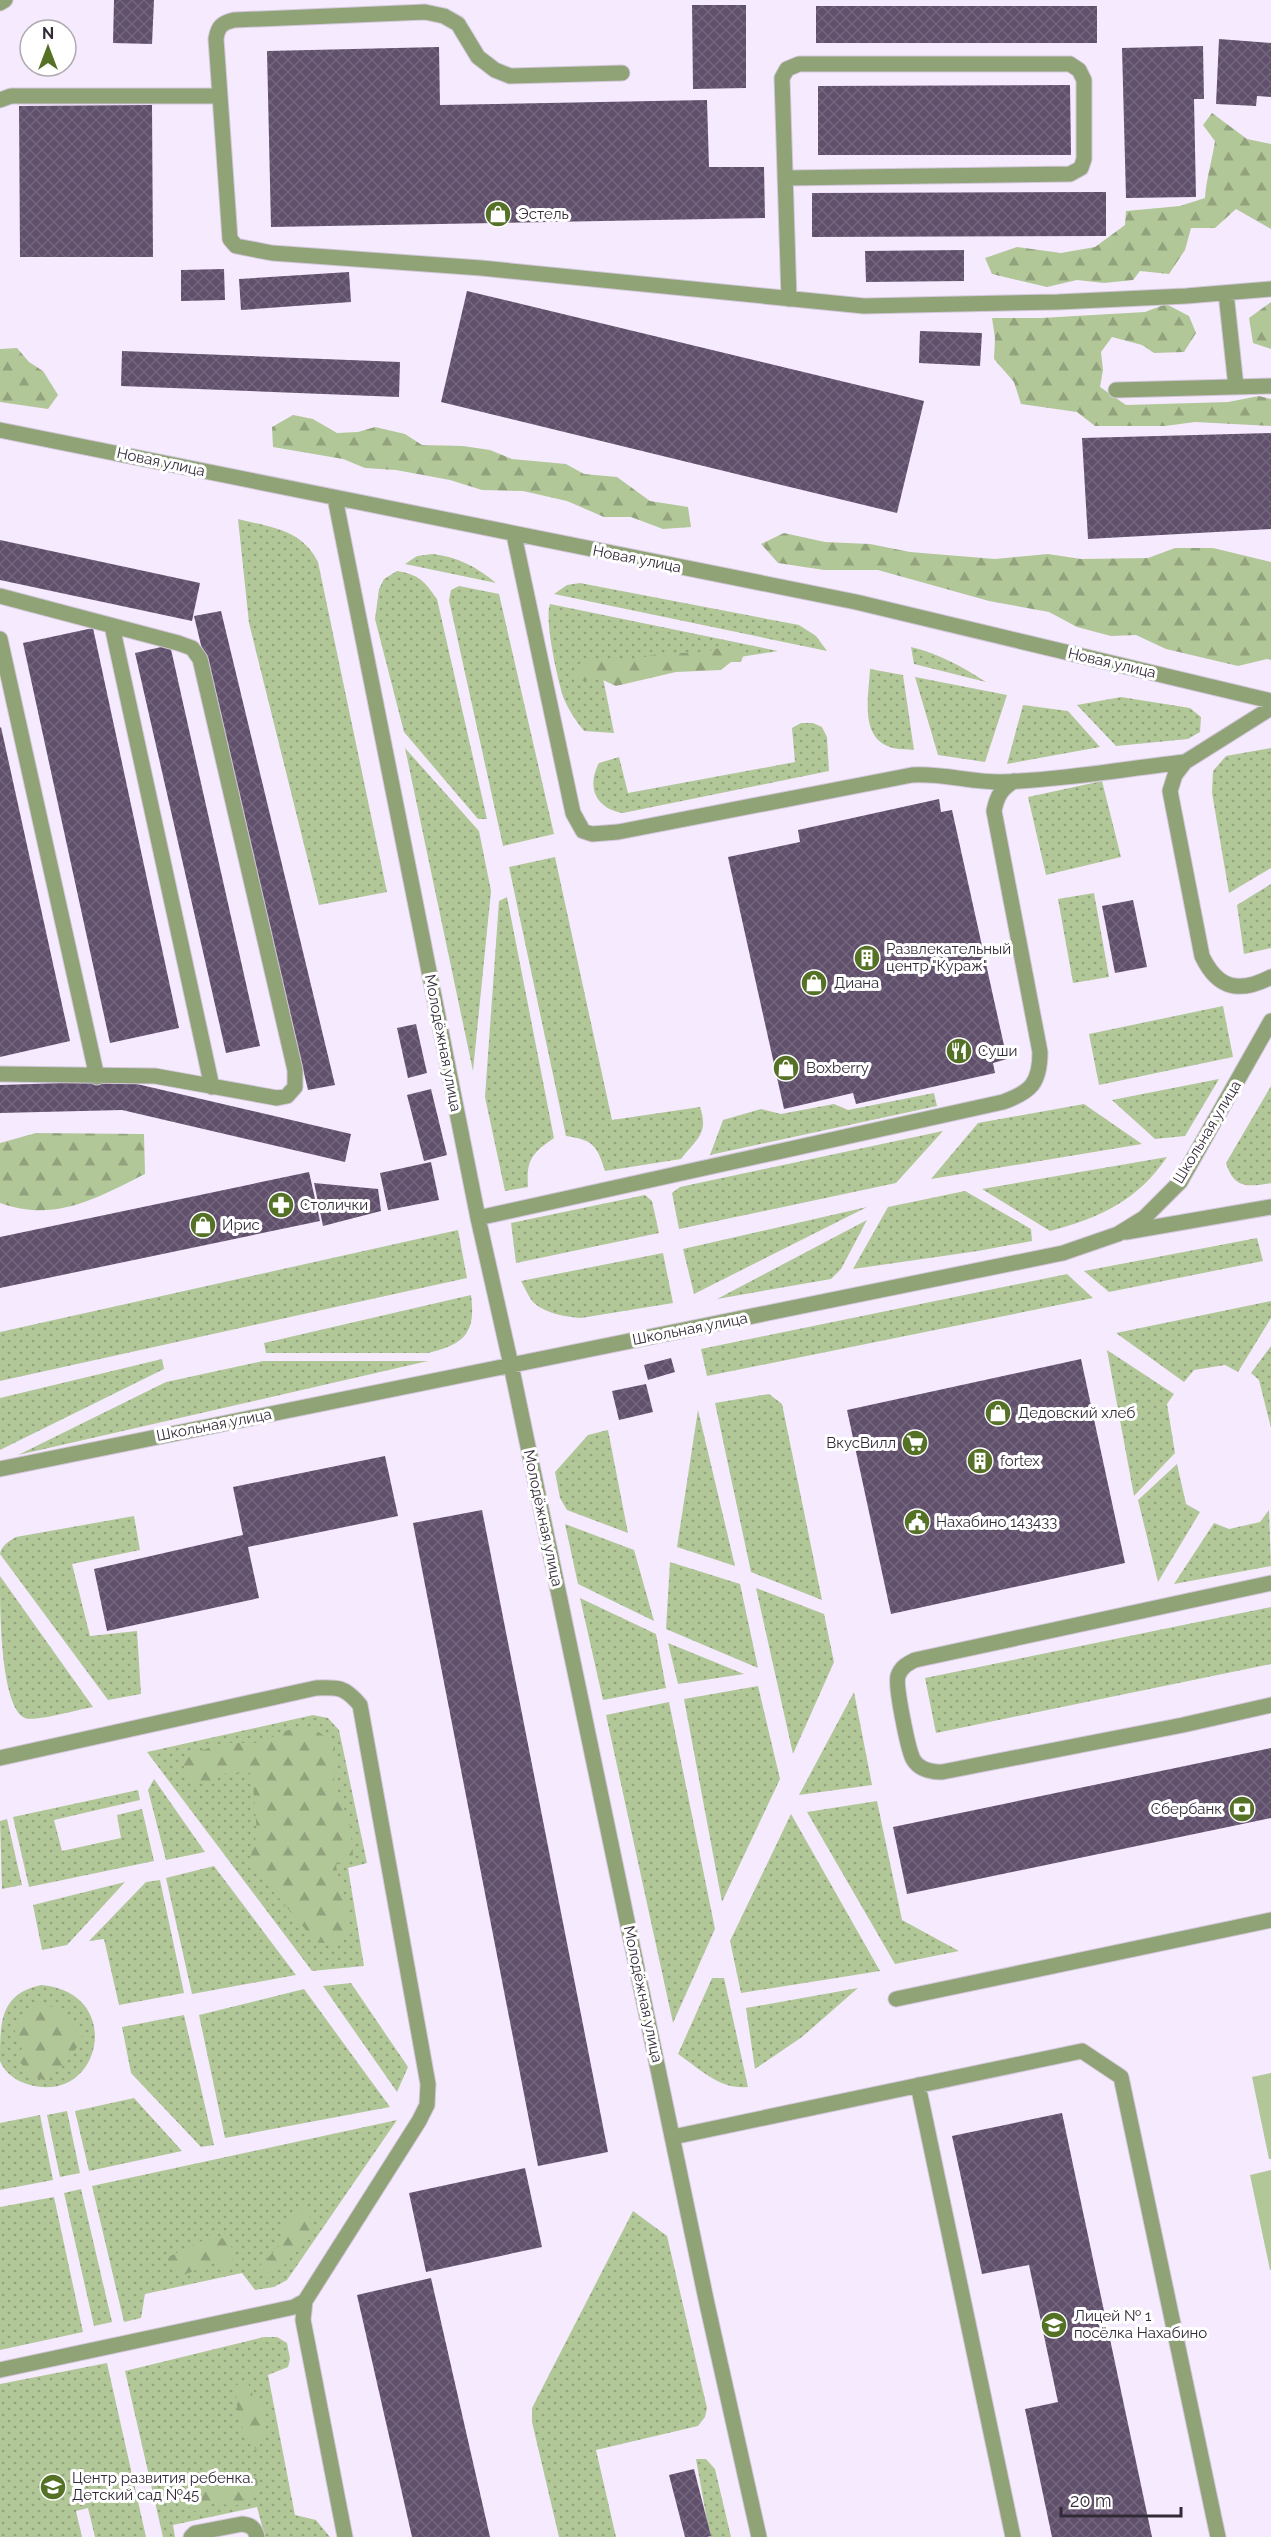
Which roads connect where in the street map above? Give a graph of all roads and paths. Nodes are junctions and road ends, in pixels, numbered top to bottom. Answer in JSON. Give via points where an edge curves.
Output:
{"nodes":[{"id":1,"x":5,"y":0,"type":"edge"},
{"id":2,"x":0,"y":3,"type":"edge"},
{"id":3,"x":621,"y":73,"type":"dead end"},
{"id":4,"x":220,"y":96,"type":"junction"},
{"id":5,"x":0,"y":100,"type":"edge"},
{"id":6,"x":786,"y":178,"type":"junction"},
{"id":7,"x":1271,"y":289,"type":"edge"},
{"id":8,"x":1226,"y":293,"type":"junction"},
{"id":9,"x":789,"y":299,"type":"junction"},
{"id":10,"x":1271,"y":386,"type":"edge"},
{"id":11,"x":1236,"y":387,"type":"junction"},
{"id":12,"x":1116,"y":390,"type":"dead end"},
{"id":13,"x":0,"y":430,"type":"edge"},
{"id":14,"x":336,"y":498,"type":"junction"},
{"id":15,"x":514,"y":535,"type":"junction"},
{"id":16,"x":0,"y":596,"type":"edge"},
{"id":17,"x":112,"y":626,"type":"junction"},
{"id":18,"x":0,"y":639,"type":"edge"},
{"id":19,"x":1271,"y":701,"type":"edge"},
{"id":20,"x":1271,"y":708,"type":"edge"},
{"id":21,"x":1185,"y":762,"type":"junction"},
{"id":22,"x":1014,"y":781,"type":"junction"},
{"id":23,"x":1271,"y":977,"type":"edge"},
{"id":24,"x":1271,"y":1021,"type":"edge"},
{"id":25,"x":0,"y":1074,"type":"edge"},
{"id":26,"x":98,"y":1077,"type":"junction"},
{"id":27,"x":212,"y":1087,"type":"junction"},
{"id":28,"x":1271,"y":1207,"type":"edge"},
{"id":29,"x":478,"y":1218,"type":"junction"},
{"id":30,"x":1118,"y":1234,"type":"junction"},
{"id":31,"x":511,"y":1365,"type":"junction"},
{"id":32,"x":0,"y":1469,"type":"edge"},
{"id":33,"x":1271,"y":1583,"type":"edge"},
{"id":34,"x":1271,"y":1705,"type":"edge"},
{"id":35,"x":0,"y":1758,"type":"edge"},
{"id":36,"x":1271,"y":1920,"type":"edge"},
{"id":37,"x":896,"y":1999,"type":"dead end"},
{"id":38,"x":918,"y":2085,"type":"junction"},
{"id":39,"x":672,"y":2137,"type":"junction"},
{"id":40,"x":305,"y":2301,"type":"junction"},
{"id":41,"x":0,"y":2370,"type":"edge"},
{"id":42,"x":191,"y":2537,"type":"edge"},
{"id":43,"x":257,"y":2537,"type":"edge"},
{"id":44,"x":345,"y":2537,"type":"edge"},
{"id":45,"x":759,"y":2537,"type":"edge"},
{"id":46,"x":1013,"y":2537,"type":"edge"},
{"id":47,"x":1218,"y":2537,"type":"edge"}],
"edges":[{"from":1,"to":2,"type":"street"},
{"from":3,"to":4,"type":"street","via":[[510,75],[478,57],[458,24],[425,12],[234,20],[223,22],[218,28]]},
{"from":4,"to":5,"type":"street","via":[[11,96]]},
{"from":4,"to":9,"type":"street","via":[[228,223],[230,239],[236,246],[272,254],[481,268]]},
{"from":6,"to":6,"type":"street","via":[[782,78],[787,69],[799,64],[1070,64],[1084,80],[1084,159],[1081,168],[1070,174]]},
{"from":6,"to":9,"type":"street"},
{"from":7,"to":8,"type":"street"},
{"from":8,"to":9,"type":"street","via":[[864,306]]},
{"from":8,"to":11,"type":"street"},
{"from":10,"to":11,"type":"street"},
{"from":11,"to":12,"type":"street"},
{"from":13,"to":14,"type":"street","name":"Новая улица"},
{"from":14,"to":15,"type":"street","name":"Новая улица"},
{"from":14,"to":29,"type":"street","name":"Молодёжная улица"},
{"from":15,"to":19,"type":"street","name":"Новая улица","via":[[856,602]]},
{"from":15,"to":22,"type":"street","via":[[573,813],[583,831],[618,832],[912,775]]},
{"from":16,"to":17,"type":"street"},
{"from":17,"to":27,"type":"street"},
{"from":17,"to":27,"type":"street","via":[[192,648],[200,659],[295,1070],[295,1087],[287,1096],[277,1098]]},
{"from":18,"to":26,"type":"street"},
{"from":20,"to":21,"type":"street"},
{"from":21,"to":22,"type":"street"},
{"from":21,"to":23,"type":"street","via":[[1170,791],[1202,957],[1222,983],[1237,987],[1255,985]]},
{"from":22,"to":29,"type":"street","via":[[1003,789],[994,811],[1040,1052],[1037,1078],[1030,1088],[1003,1102]]},
{"from":24,"to":30,"type":"street","name":"Школьная улица","via":[[1180,1182],[1144,1218]]},
{"from":25,"to":26,"type":"street"},
{"from":26,"to":27,"type":"street","via":[[155,1076]]},
{"from":28,"to":30,"type":"street"},
{"from":29,"to":31,"type":"street","name":"Молодёжная улица"},
{"from":30,"to":31,"type":"street","name":"Школьная улица","via":[[1006,1267]]},
{"from":31,"to":32,"type":"street","name":"Школьная улица"},
{"from":31,"to":39,"type":"street","name":"Молодёжная улица"},
{"from":33,"to":34,"type":"street","via":[[915,1660],[901,1670],[897,1688],[914,1760],[926,1770],[942,1772]]},
{"from":35,"to":40,"type":"street","via":[[316,1688],[348,1691],[360,1705],[424,2060],[427,2105]]},
{"from":36,"to":37,"type":"street"},
{"from":38,"to":39,"type":"street"},
{"from":38,"to":46,"type":"street"},
{"from":38,"to":47,"type":"street","via":[[1082,2051],[1121,2077]]},
{"from":39,"to":45,"type":"street","name":"Молодёжная улица"},
{"from":40,"to":41,"type":"street","via":[[294,2307]]},
{"from":40,"to":44,"type":"street","via":[[303,2320]]},
{"from":42,"to":43,"type":"street","via":[[242,2524],[255,2529]]}]}
